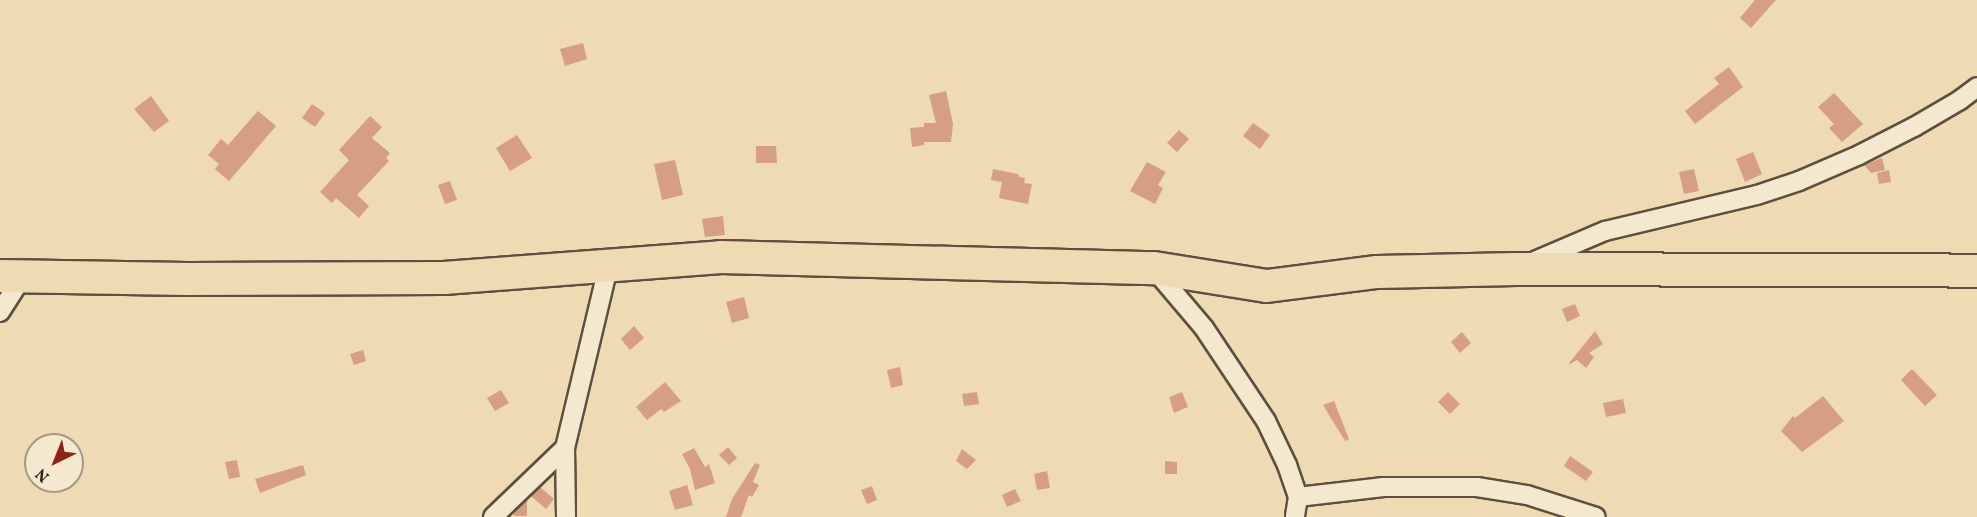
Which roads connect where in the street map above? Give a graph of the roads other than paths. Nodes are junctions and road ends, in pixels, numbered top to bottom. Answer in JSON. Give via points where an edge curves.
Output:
{"nodes":[{"id":1,"x":1977,"y":87,"type":"edge"},
{"id":2,"x":609,"y":264,"type":"junction"},
{"id":3,"x":1154,"y":268,"type":"junction"},
{"id":4,"x":1516,"y":269,"type":"junction"},
{"id":5,"x":1977,"y":271,"type":"edge"},
{"id":6,"x":11,"y":276,"type":"edge"},
{"id":7,"x":0,"y":312,"type":"edge"},
{"id":8,"x":565,"y":448,"type":"junction"},
{"id":9,"x":1298,"y":497,"type":"junction"},
{"id":10,"x":493,"y":517,"type":"edge"},
{"id":11,"x":566,"y":517,"type":"edge"},
{"id":12,"x":1296,"y":517,"type":"edge"},
{"id":13,"x":1596,"y":517,"type":"edge"}],
"edges":[{"from":1,"to":4,"type":"street","via":[[1914,127],[1799,181],[1757,195],[1605,231]]},
{"from":2,"to":3,"type":"highway","via":[[721,256]]},
{"from":2,"to":6,"type":"highway","via":[[444,278]]},
{"from":2,"to":8,"type":"street"},
{"from":3,"to":4,"type":"highway","via":[[1267,286],[1377,272]]},
{"from":3,"to":9,"type":"street","via":[[1241,380],[1270,429]]},
{"from":4,"to":5,"type":"highway"},
{"from":6,"to":7,"type":"street"},
{"from":8,"to":10,"type":"street"},
{"from":8,"to":11,"type":"street"},
{"from":9,"to":12,"type":"street"},
{"from":9,"to":13,"type":"street","via":[[1383,487],[1477,487],[1527,495]]}]}
